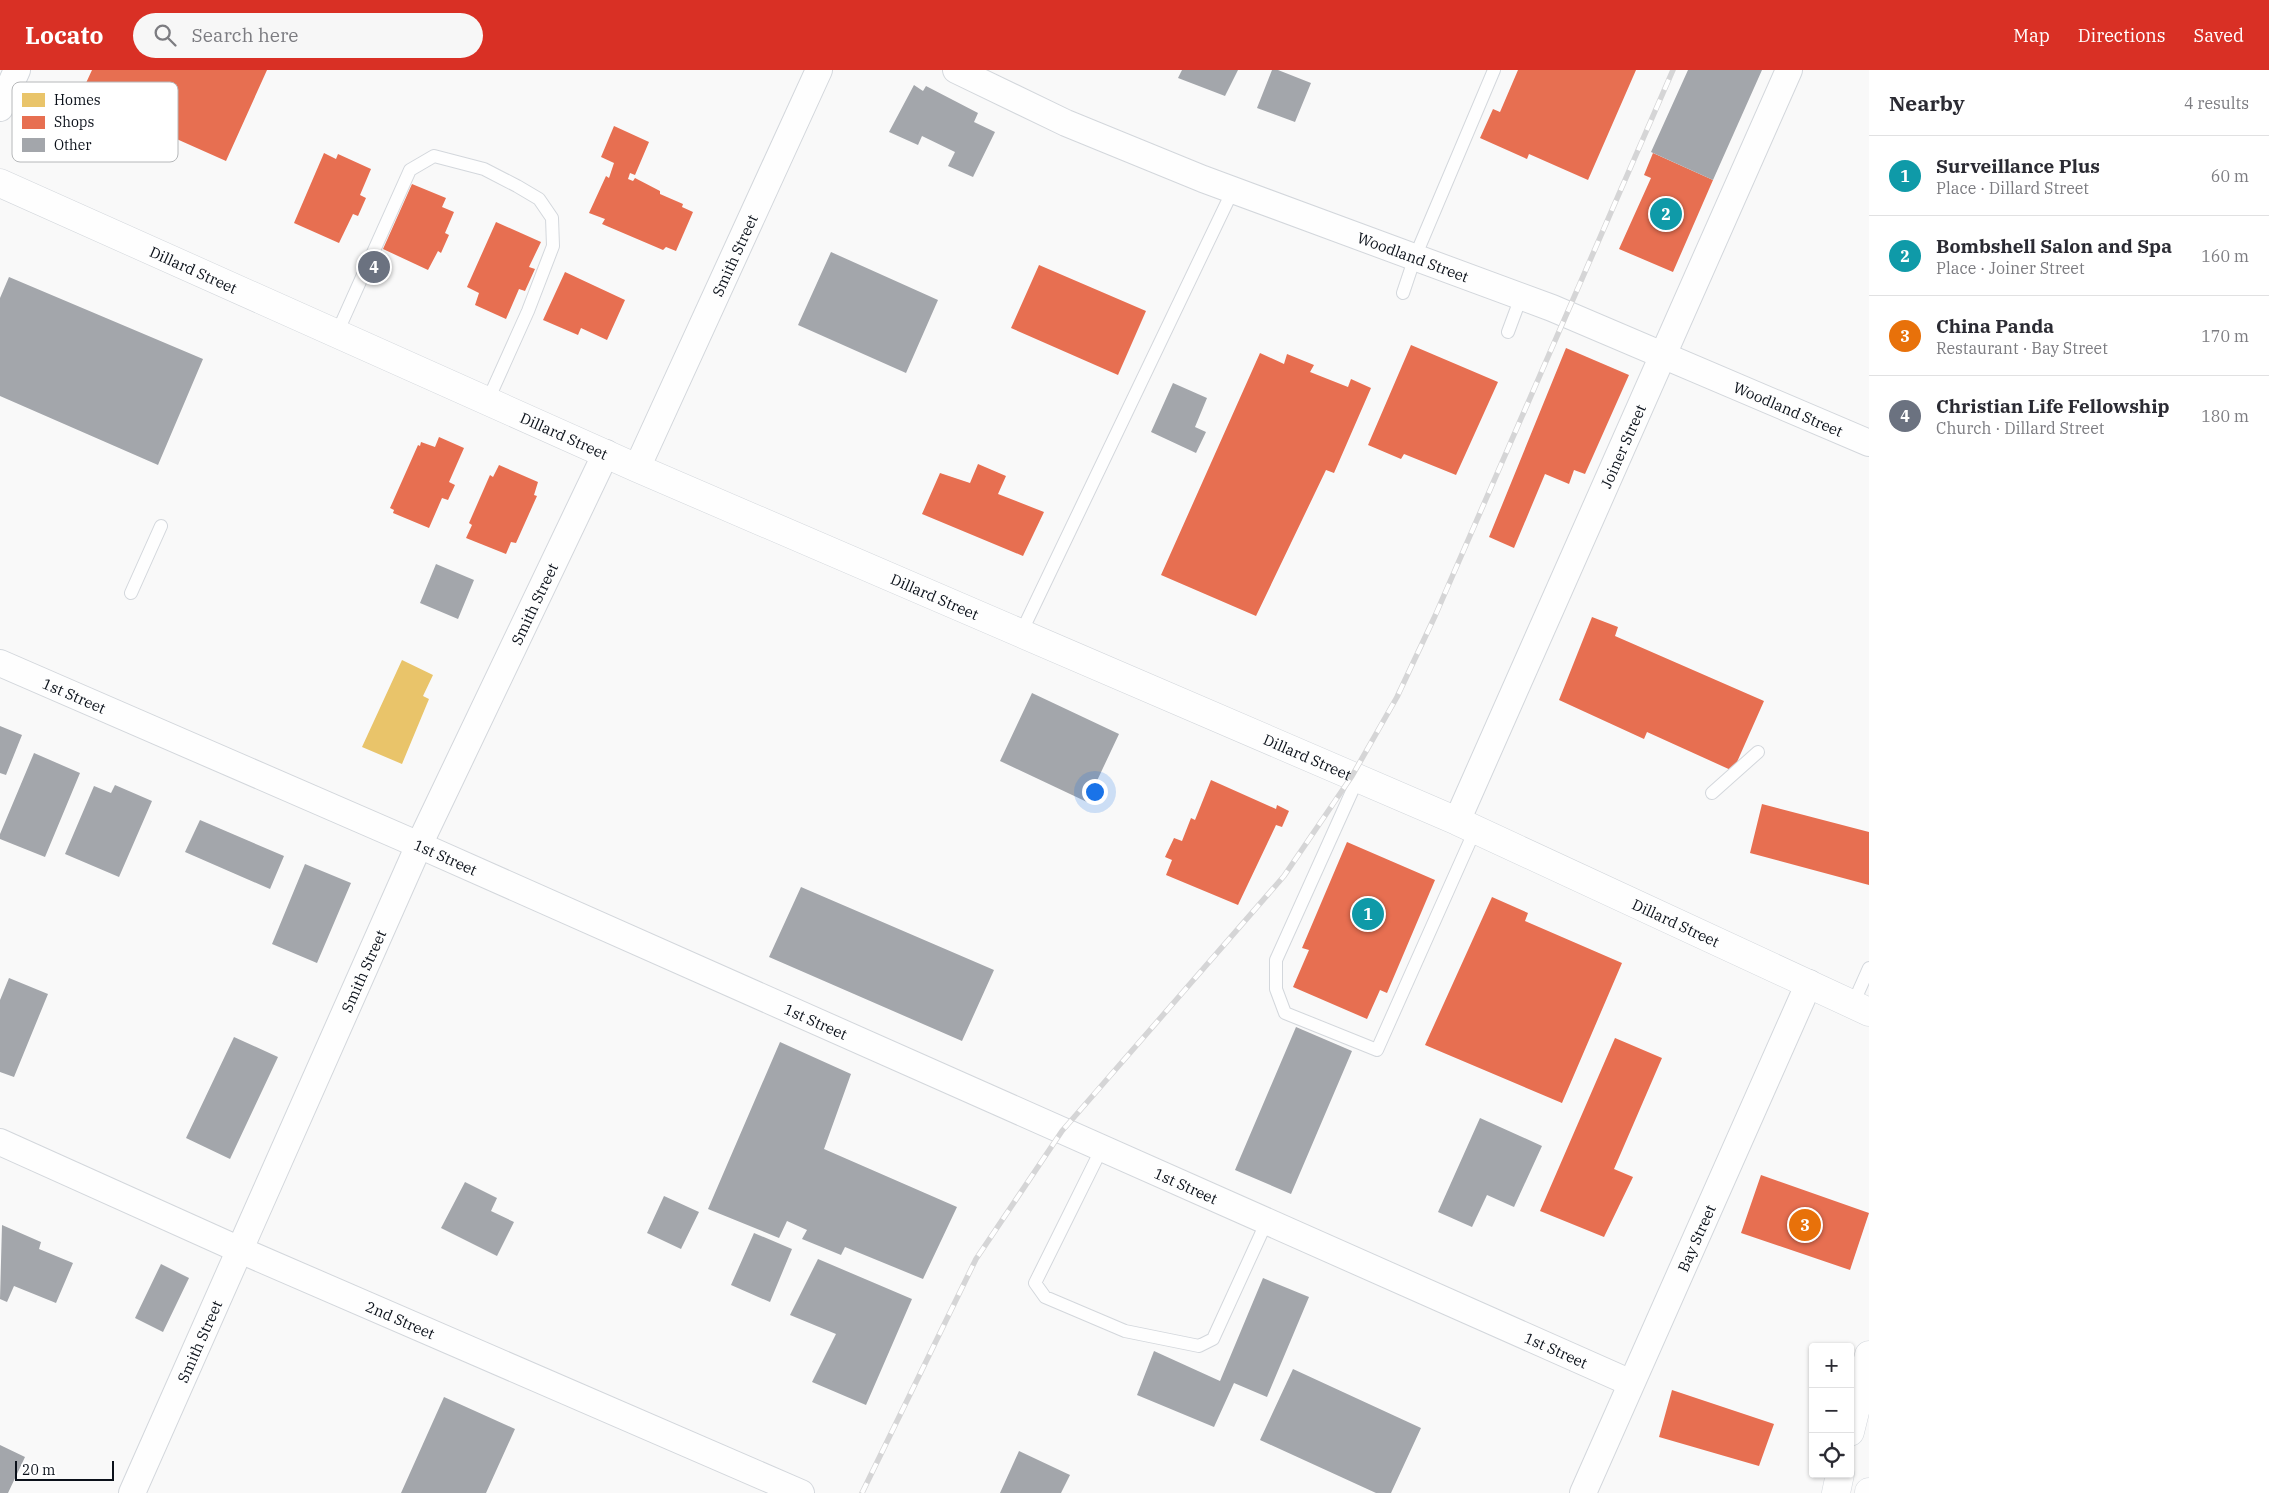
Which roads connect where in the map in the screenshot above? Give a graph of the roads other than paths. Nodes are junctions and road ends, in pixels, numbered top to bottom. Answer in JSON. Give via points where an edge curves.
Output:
{"nodes":[{"id":1,"x":17,"y":70,"type":"edge"},
{"id":2,"x":819,"y":70,"type":"edge"},
{"id":3,"x":956,"y":70,"type":"edge"},
{"id":4,"x":1494,"y":70,"type":"edge"},
{"id":5,"x":1788,"y":70,"type":"edge"},
{"id":6,"x":0,"y":108,"type":"edge"},
{"id":7,"x":0,"y":183,"type":"edge"},
{"id":8,"x":1233,"y":190,"type":"junction"},
{"id":9,"x":1415,"y":257,"type":"junction"},
{"id":10,"x":1403,"y":293,"type":"dead end"},
{"id":11,"x":1521,"y":297,"type":"junction"},
{"id":12,"x":1508,"y":332,"type":"dead end"},
{"id":13,"x":337,"y":333,"type":"junction"},
{"id":14,"x":1662,"y":356,"type":"junction"},
{"id":15,"x":488,"y":400,"type":"junction"},
{"id":16,"x":1869,"y":444,"type":"edge"},
{"id":17,"x":606,"y":453,"type":"junction"},
{"id":18,"x":637,"y":468,"type":"junction"},
{"id":19,"x":161,"y":526,"type":"dead end"},
{"id":20,"x":130,"y":594,"type":"dead end"},
{"id":21,"x":1022,"y":633,"type":"junction"},
{"id":22,"x":0,"y":663,"type":"edge"},
{"id":23,"x":1758,"y":752,"type":"dead end"},
{"id":24,"x":1358,"y":778,"type":"junction"},
{"id":25,"x":1712,"y":793,"type":"dead end"},
{"id":26,"x":1466,"y":825,"type":"junction"},
{"id":27,"x":419,"y":845,"type":"junction"},
{"id":28,"x":1869,"y":968,"type":"edge"},
{"id":29,"x":1809,"y":983,"type":"junction"},
{"id":30,"x":1861,"y":1008,"type":"edge"},
{"id":31,"x":0,"y":1142,"type":"edge"},
{"id":32,"x":1102,"y":1148,"type":"junction"},
{"id":33,"x":1267,"y":1221,"type":"junction"},
{"id":34,"x":240,"y":1250,"type":"junction"},
{"id":35,"x":1869,"y":1355,"type":"edge"},
{"id":36,"x":1631,"y":1383,"type":"junction"},
{"id":37,"x":1854,"y":1416,"type":"edge"},
{"id":38,"x":1839,"y":1478,"type":"edge"},
{"id":39,"x":132,"y":1493,"type":"edge"},
{"id":40,"x":801,"y":1493,"type":"edge"},
{"id":41,"x":1583,"y":1493,"type":"edge"},
{"id":42,"x":1836,"y":1493,"type":"edge"}],
"edges":[{"from":1,"to":6,"type":"street"},
{"from":2,"to":18,"type":"street","name":"Smith Street"},
{"from":3,"to":8,"type":"street","name":"Woodland Street","via":[[1066,123]]},
{"from":4,"to":9,"type":"lane"},
{"from":5,"to":14,"type":"street","name":"Joiner Street"},
{"from":7,"to":13,"type":"main road","name":"Dillard Street"},
{"from":8,"to":9,"type":"street","name":"Woodland Street"},
{"from":8,"to":21,"type":"lane"},
{"from":9,"to":10,"type":"lane"},
{"from":9,"to":11,"type":"street","name":"Woodland Street"},
{"from":11,"to":12,"type":"lane"},
{"from":11,"to":14,"type":"street","name":"Woodland Street"},
{"from":13,"to":15,"type":"main road","name":"Dillard Street"},
{"from":13,"to":15,"type":"lane","via":[[410,170],[434,156],[484,169],[539,199],[552,218],[553,246]]},
{"from":14,"to":16,"type":"street","name":"Woodland Street"},
{"from":14,"to":26,"type":"street","name":"Joiner Street"},
{"from":15,"to":17,"type":"main road","name":"Dillard Street"},
{"from":17,"to":18,"type":"main road","name":"Dillard Street"},
{"from":17,"to":27,"type":"street","name":"Smith Street"},
{"from":18,"to":21,"type":"main road","name":"Dillard Street"},
{"from":19,"to":20,"type":"lane"},
{"from":21,"to":24,"type":"main road","name":"Dillard Street"},
{"from":22,"to":27,"type":"street","name":"1st Street"},
{"from":23,"to":25,"type":"lane"},
{"from":24,"to":26,"type":"main road","name":"Dillard Street"},
{"from":24,"to":26,"type":"lane","via":[[1276,960],[1276,989],[1285,1013],[1377,1050]]},
{"from":26,"to":29,"type":"main road","name":"Dillard Street"},
{"from":27,"to":32,"type":"street","name":"1st Street"},
{"from":27,"to":34,"type":"street","name":"Smith Street"},
{"from":28,"to":30,"type":"lane"},
{"from":29,"to":30,"type":"main road","name":"Dillard Street"},
{"from":29,"to":36,"type":"street","name":"Bay Street"},
{"from":31,"to":34,"type":"street","name":"2nd Street"},
{"from":32,"to":33,"type":"street","name":"1st Street"},
{"from":32,"to":33,"type":"lane","via":[[1035,1283],[1045,1297],[1125,1331],[1199,1346],[1213,1339]]},
{"from":33,"to":36,"type":"street","name":"1st Street"},
{"from":34,"to":39,"type":"street","name":"Smith Street"},
{"from":34,"to":40,"type":"street","name":"2nd Street"},
{"from":35,"to":37,"type":"main road"},
{"from":36,"to":41,"type":"street","name":"Bay Street"},
{"from":38,"to":42,"type":"main road"}]}
